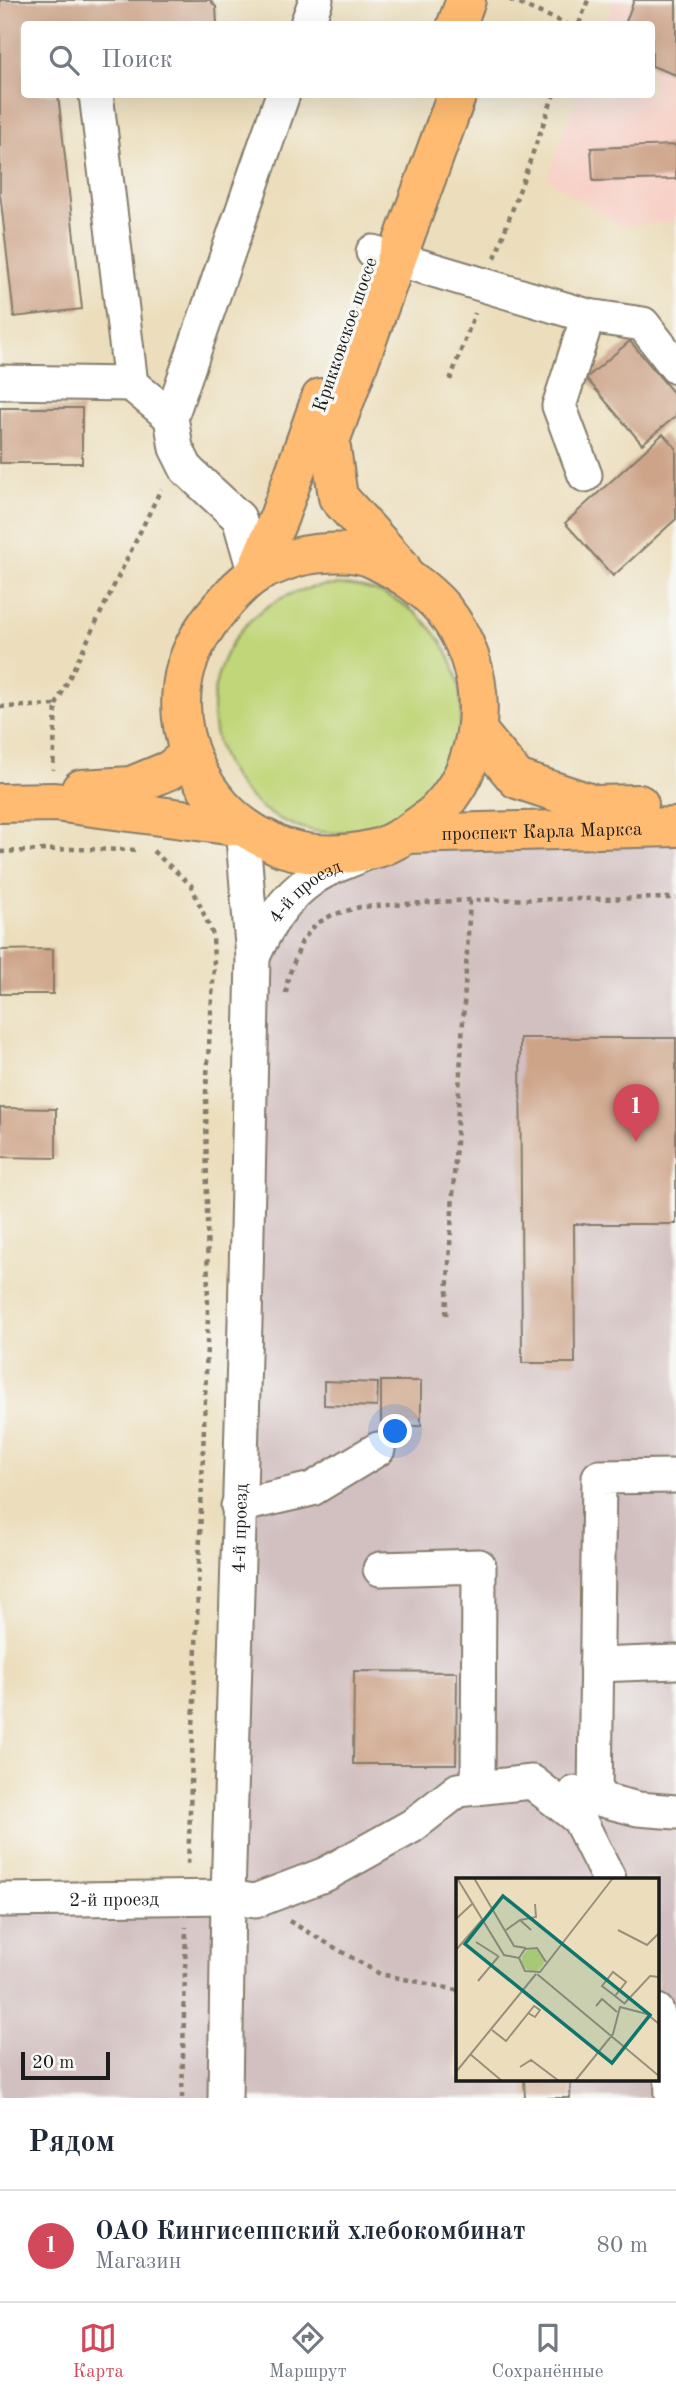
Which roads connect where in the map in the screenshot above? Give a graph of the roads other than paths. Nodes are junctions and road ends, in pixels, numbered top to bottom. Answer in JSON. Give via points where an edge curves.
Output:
{"nodes":[{"id":1,"x":316,"y":0,"type":"edge"},
{"id":2,"x":466,"y":0,"type":"edge"},
{"id":3,"x":491,"y":0,"type":"edge"},
{"id":4,"x":308,"y":21,"type":"edge"},
{"id":5,"x":458,"y":21,"type":"edge"},
{"id":6,"x":483,"y":21,"type":"edge"},
{"id":7,"x":96,"y":98,"type":"edge"},
{"id":8,"x":282,"y":98,"type":"edge"},
{"id":9,"x":430,"y":98,"type":"edge"},
{"id":10,"x":455,"y":98,"type":"edge"},
{"id":11,"x":384,"y":255,"type":"junction"},
{"id":12,"x":588,"y":316,"type":"junction"},
{"id":13,"x":676,"y":367,"type":"edge"},
{"id":14,"x":0,"y":382,"type":"edge"},
{"id":15,"x":131,"y":384,"type":"junction"},
{"id":16,"x":171,"y":417,"type":"junction"},
{"id":17,"x":585,"y":474,"type":"dead end"},
{"id":18,"x":255,"y":574,"type":"junction"},
{"id":19,"x":410,"y":578,"type":"junction"},
{"id":20,"x":477,"y":731,"type":"junction"},
{"id":21,"x":189,"y":755,"type":"junction"},
{"id":22,"x":0,"y":792,"type":"edge"},
{"id":23,"x":0,"y":803,"type":"edge"},
{"id":24,"x":676,"y":803,"type":"edge"},
{"id":25,"x":242,"y":827,"type":"junction"},
{"id":26,"x":676,"y":827,"type":"edge"},
{"id":27,"x":392,"y":842,"type":"junction"},
{"id":28,"x":253,"y":957,"type":"junction"},
{"id":29,"x":378,"y":1449,"type":"dead end"},
{"id":30,"x":676,"y":1476,"type":"edge"},
{"id":31,"x":238,"y":1506,"type":"junction"},
{"id":32,"x":380,"y":1569,"type":"dead end"},
{"id":33,"x":676,"y":1662,"type":"edge"},
{"id":34,"x":596,"y":1665,"type":"junction"},
{"id":35,"x":533,"y":1782,"type":"junction"},
{"id":36,"x":478,"y":1788,"type":"junction"},
{"id":37,"x":595,"y":1798,"type":"junction"},
{"id":38,"x":676,"y":1812,"type":"edge"},
{"id":39,"x":608,"y":1878,"type":"edge"},
{"id":40,"x":242,"y":1899,"type":"junction"},
{"id":41,"x":0,"y":1900,"type":"edge"},
{"id":42,"x":658,"y":2014,"type":"edge"},
{"id":43,"x":225,"y":2098,"type":"edge"},
{"id":44,"x":672,"y":2098,"type":"edge"}],
"edges":[{"from":1,"to":4,"type":"street"},
{"from":2,"to":5,"type":"main road"},
{"from":3,"to":6,"type":"main road"},
{"from":7,"to":15,"type":"street"},
{"from":8,"to":16,"type":"street"},
{"from":9,"to":11,"type":"main road","name":"Крикковское шоссе"},
{"from":10,"to":11,"type":"main road"},
{"from":11,"to":12,"type":"street"},
{"from":11,"to":18,"type":"main road","name":"Крикковское шоссе"},
{"from":11,"to":19,"type":"main road","via":[[330,441],[338,497]]},
{"from":12,"to":13,"type":"street","via":[[643,324]]},
{"from":12,"to":17,"type":"street","via":[[559,406]]},
{"from":14,"to":15,"type":"street"},
{"from":15,"to":16,"type":"street"},
{"from":16,"to":18,"type":"street","via":[[178,454],[187,470],[239,518]]},
{"from":18,"to":19,"type":"main road","name":"проспект Карла Маркса","via":[[291,559],[324,553],[369,556]]},
{"from":18,"to":21,"type":"main road","name":"проспект Карла Маркса","via":[[204,626],[186,667],[181,711]]},
{"from":19,"to":20,"type":"main road","name":"проспект Карла Маркса","via":[[443,609],[467,646],[478,688]]},
{"from":20,"to":24,"type":"main road","via":[[517,779],[595,804]]},
{"from":20,"to":27,"type":"main road","name":"проспект Карла Маркса","via":[[464,772],[440,807]]},
{"from":21,"to":22,"type":"main road","via":[[170,770],[131,786]]},
{"from":21,"to":25,"type":"main road","name":"проспект Карла Маркса","via":[[210,795]]},
{"from":23,"to":25,"type":"main road","name":"проспект Карла Маркса","via":[[55,802]]},
{"from":25,"to":27,"type":"main road","name":"проспект Карла Маркса","via":[[284,848],[330,856]]},
{"from":25,"to":28,"type":"street","name":"4-й проезд"},
{"from":26,"to":27,"type":"main road","name":"проспект Карла Маркса"},
{"from":27,"to":28,"type":"street","name":"4-й проезд","via":[[313,878],[284,904]]},
{"from":28,"to":31,"type":"street","name":"4-й проезд"},
{"from":29,"to":31,"type":"street","via":[[312,1489]]},
{"from":30,"to":34,"type":"street","via":[[599,1477]]},
{"from":31,"to":40,"type":"street","name":"4-й проезд"},
{"from":32,"to":36,"type":"street","via":[[479,1566]]},
{"from":33,"to":34,"type":"street"},
{"from":34,"to":37,"type":"street"},
{"from":35,"to":36,"type":"street"},
{"from":35,"to":37,"type":"street"},
{"from":35,"to":39,"type":"street","via":[[579,1819]]},
{"from":36,"to":40,"type":"street","via":[[458,1790],[412,1826],[326,1874]]},
{"from":37,"to":38,"type":"street","via":[[638,1809]]},
{"from":40,"to":41,"type":"street","name":"2-й проезд"},
{"from":40,"to":43,"type":"street","name":"4-й проезд"},
{"from":42,"to":44,"type":"street","via":[[671,2060]]}]}
